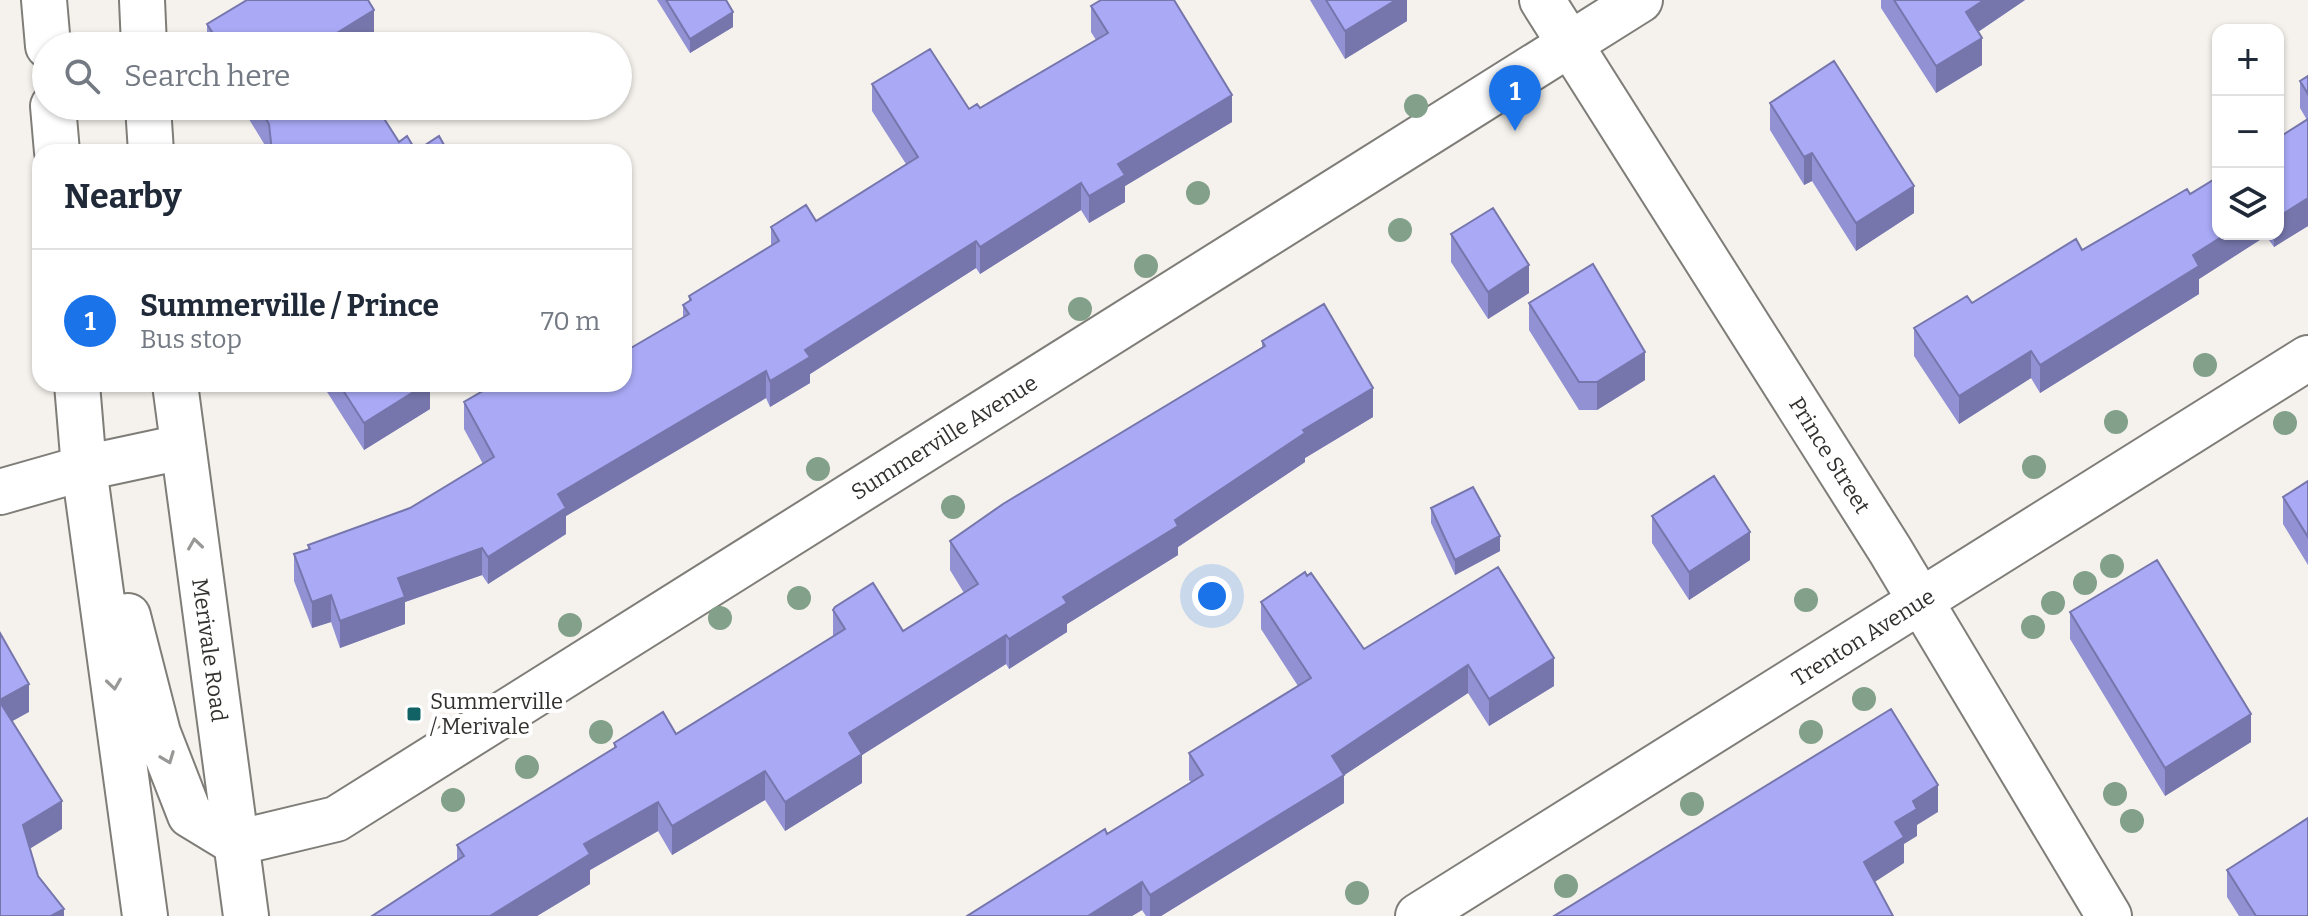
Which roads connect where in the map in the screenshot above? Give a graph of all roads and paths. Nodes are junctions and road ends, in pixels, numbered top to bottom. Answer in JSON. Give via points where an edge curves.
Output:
{"nodes":[{"id":1,"x":44,"y":0,"type":"edge"},
{"id":2,"x":142,"y":0,"type":"edge"},
{"id":3,"x":1542,"y":0,"type":"edge"},
{"id":4,"x":1640,"y":0,"type":"edge"},
{"id":5,"x":47,"y":32,"type":"edge"},
{"id":6,"x":143,"y":32,"type":"edge"},
{"id":7,"x":1570,"y":43,"type":"junction"},
{"id":8,"x":54,"y":120,"type":"edge"},
{"id":9,"x":149,"y":120,"type":"edge"},
{"id":10,"x":56,"y":144,"type":"edge"},
{"id":11,"x":150,"y":144,"type":"edge"},
{"id":12,"x":2308,"y":358,"type":"edge"},
{"id":13,"x":78,"y":392,"type":"edge"},
{"id":14,"x":176,"y":392,"type":"edge"},
{"id":15,"x":182,"y":447,"type":"junction"},
{"id":16,"x":84,"y":468,"type":"junction"},
{"id":17,"x":0,"y":492,"type":"edge"},
{"id":18,"x":1921,"y":601,"type":"junction"},
{"id":19,"x":236,"y":843,"type":"junction"},
{"id":20,"x":145,"y":916,"type":"edge"},
{"id":21,"x":246,"y":916,"type":"edge"},
{"id":22,"x":1418,"y":916,"type":"edge"},
{"id":23,"x":2109,"y":916,"type":"edge"}],
"edges":[{"from":1,"to":5,"type":"street"},
{"from":2,"to":6,"type":"street"},
{"from":3,"to":7,"type":"street","name":"Prince Street"},
{"from":4,"to":7,"type":"street","name":"Summerville Avenue"},
{"from":7,"to":18,"type":"street","name":"Prince Street"},
{"from":7,"to":19,"type":"street","name":"Summerville Avenue","via":[[336,819]]},
{"from":8,"to":10,"type":"street"},
{"from":9,"to":11,"type":"street"},
{"from":12,"to":18,"type":"street","name":"Trenton Avenue"},
{"from":13,"to":16,"type":"street"},
{"from":14,"to":15,"type":"street","name":"Merivale Road"},
{"from":15,"to":16,"type":"street"},
{"from":19,"to":15,"type":"street","name":"Merivale Road","one_way":true},
{"from":16,"to":17,"type":"street"},
{"from":16,"to":19,"type":"street","one_way":true,"via":[[158,733],[190,815]]},
{"from":16,"to":20,"type":"street","one_way":true},
{"from":18,"to":22,"type":"street","name":"Trenton Avenue"},
{"from":18,"to":23,"type":"street","name":"Prince Street"},
{"from":19,"to":21,"type":"street","name":"Merivale Road"}]}
